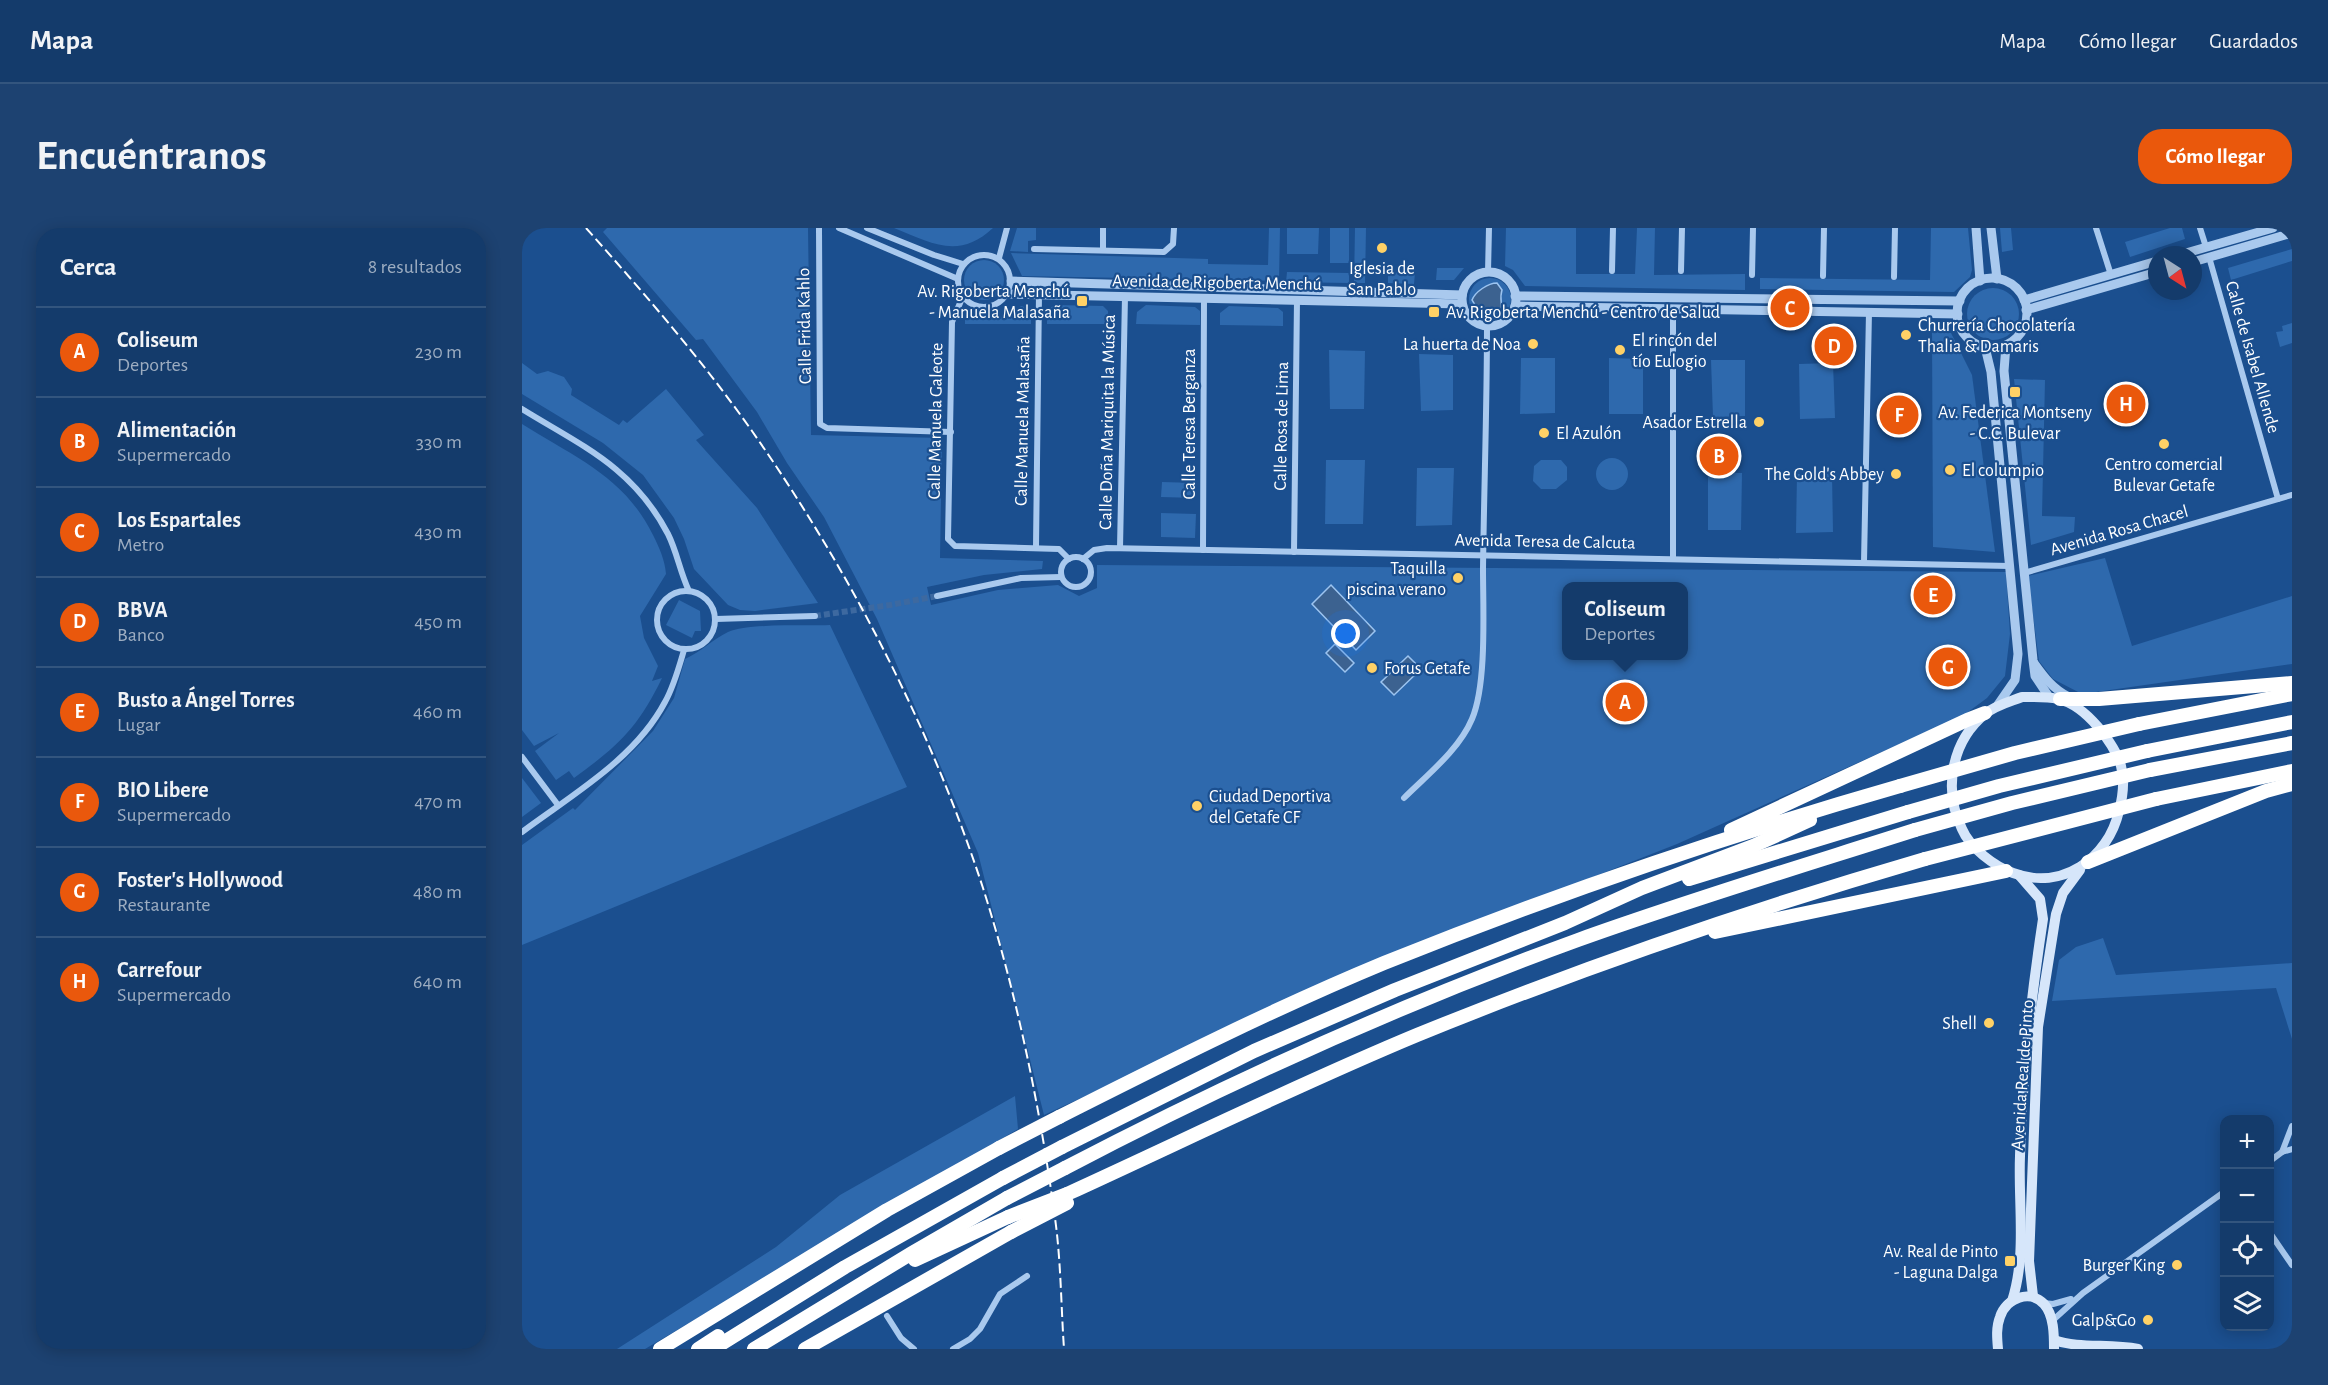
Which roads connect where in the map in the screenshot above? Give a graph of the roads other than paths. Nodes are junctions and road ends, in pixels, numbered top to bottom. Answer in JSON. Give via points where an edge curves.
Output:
{"nodes":[{"id":1,"x":819,"y":228,"type":"edge"},
{"id":2,"x":839,"y":228,"type":"edge"},
{"id":3,"x":867,"y":228,"type":"edge"},
{"id":4,"x":1007,"y":228,"type":"edge"},
{"id":5,"x":1103,"y":228,"type":"edge"},
{"id":6,"x":1174,"y":228,"type":"edge"},
{"id":7,"x":1489,"y":228,"type":"edge"},
{"id":8,"x":1613,"y":228,"type":"edge"},
{"id":9,"x":1682,"y":228,"type":"edge"},
{"id":10,"x":1753,"y":228,"type":"edge"},
{"id":11,"x":1824,"y":228,"type":"edge"},
{"id":12,"x":1895,"y":228,"type":"edge"},
{"id":13,"x":1976,"y":228,"type":"edge"},
{"id":14,"x":1991,"y":228,"type":"edge"},
{"id":15,"x":2097,"y":228,"type":"edge"},
{"id":16,"x":2200,"y":228,"type":"edge"},
{"id":17,"x":2273,"y":228,"type":"edge"},
{"id":18,"x":2292,"y":233,"type":"edge"},
{"id":19,"x":1034,"y":249,"type":"dead end"},
{"id":20,"x":1103,"y":249,"type":"junction"},
{"id":21,"x":2207,"y":252,"type":"junction"},
{"id":22,"x":2202,"y":253,"type":"edge"},
{"id":23,"x":2202,"y":256,"type":"edge"},
{"id":24,"x":999,"y":258,"type":"junction"},
{"id":25,"x":963,"y":264,"type":"junction"},
{"id":26,"x":2148,"y":264,"type":"edge"},
{"id":27,"x":1612,"y":271,"type":"dead end"},
{"id":28,"x":1681,"y":271,"type":"dead end"},
{"id":29,"x":1488,"y":272,"type":"junction"},
{"id":30,"x":1752,"y":275,"type":"dead end"},
{"id":31,"x":2111,"y":275,"type":"junction"},
{"id":32,"x":2148,"y":275,"type":"edge"},
{"id":33,"x":1823,"y":276,"type":"dead end"},
{"id":34,"x":1894,"y":277,"type":"dead end"},
{"id":35,"x":958,"y":279,"type":"junction"},
{"id":36,"x":1997,"y":279,"type":"junction"},
{"id":37,"x":1011,"y":281,"type":"junction"},
{"id":38,"x":1980,"y":281,"type":"junction"},
{"id":39,"x":1007,"y":294,"type":"junction"},
{"id":40,"x":1039,"y":294,"type":"junction"},
{"id":41,"x":963,"y":296,"type":"junction"},
{"id":42,"x":1125,"y":296,"type":"junction"},
{"id":43,"x":1515,"y":296,"type":"junction"},
{"id":44,"x":1204,"y":298,"type":"junction"},
{"id":45,"x":1462,"y":299,"type":"junction"},
{"id":46,"x":1297,"y":300,"type":"junction"},
{"id":47,"x":2024,"y":300,"type":"junction"},
{"id":48,"x":1960,"y":301,"type":"junction"},
{"id":49,"x":1515,"y":306,"type":"junction"},
{"id":50,"x":1673,"y":308,"type":"junction"},
{"id":51,"x":2026,"y":310,"type":"junction"},
{"id":52,"x":1869,"y":312,"type":"junction"},
{"id":53,"x":1958,"y":314,"type":"junction"},
{"id":54,"x":1486,"y":326,"type":"junction"},
{"id":55,"x":2006,"y":345,"type":"junction"},
{"id":56,"x":1985,"y":347,"type":"junction"},
{"id":57,"x":522,"y":409,"type":"edge"},
{"id":58,"x":951,"y":432,"type":"junction"},
{"id":59,"x":2292,"y":495,"type":"edge"},
{"id":60,"x":2278,"y":499,"type":"junction"},
{"id":61,"x":1036,"y":547,"type":"junction"},
{"id":62,"x":1120,"y":548,"type":"junction"},
{"id":63,"x":1203,"y":550,"type":"junction"},
{"id":64,"x":1294,"y":552,"type":"junction"},
{"id":65,"x":1484,"y":555,"type":"junction"},
{"id":66,"x":1673,"y":558,"type":"junction"},
{"id":67,"x":1069,"y":559,"type":"junction"},
{"id":68,"x":1083,"y":559,"type":"junction"},
{"id":69,"x":1864,"y":562,"type":"junction"},
{"id":70,"x":2010,"y":566,"type":"junction"},
{"id":71,"x":2024,"y":573,"type":"junction"},
{"id":72,"x":1061,"y":577,"type":"junction"},
{"id":73,"x":689,"y":591,"type":"junction"},
{"id":74,"x":937,"y":596,"type":"tunnel mouth"},
{"id":75,"x":815,"y":616,"type":"tunnel mouth"},
{"id":76,"x":716,"y":619,"type":"junction"},
{"id":77,"x":684,"y":650,"type":"junction"},
{"id":78,"x":2032,"y":660,"type":"junction"},
{"id":79,"x":2292,"y":683,"type":"edge"},
{"id":80,"x":2292,"y":694,"type":"edge"},
{"id":81,"x":2061,"y":698,"type":"junction"},
{"id":82,"x":1991,"y":710,"type":"junction"},
{"id":83,"x":2292,"y":722,"type":"edge"},
{"id":84,"x":2292,"y":743,"type":"edge"},
{"id":85,"x":522,"y":757,"type":"edge"},
{"id":86,"x":2292,"y":771,"type":"edge"},
{"id":87,"x":2292,"y":784,"type":"edge"},
{"id":88,"x":1404,"y":798,"type":"dead end"},
{"id":89,"x":1858,"y":798,"type":"junction"},
{"id":90,"x":558,"y":806,"type":"junction"},
{"id":91,"x":522,"y":832,"type":"edge"},
{"id":92,"x":1680,"y":853,"type":"junction"},
{"id":93,"x":2086,"y":864,"type":"junction"},
{"id":94,"x":2012,"y":873,"type":"junction"},
{"id":95,"x":1565,"y":923,"type":"junction"},
{"id":96,"x":1631,"y":953,"type":"junction"},
{"id":97,"x":2292,"y":1126,"type":"edge"},
{"id":98,"x":2292,"y":1149,"type":"edge"},
{"id":99,"x":2282,"y":1152,"type":"junction"},
{"id":100,"x":2274,"y":1158,"type":"edge"},
{"id":101,"x":2220,"y":1197,"type":"edge"},
{"id":102,"x":1067,"y":1198,"type":"junction"},
{"id":103,"x":2274,"y":1239,"type":"edge"},
{"id":104,"x":2292,"y":1265,"type":"edge"},
{"id":105,"x":1027,"y":1276,"type":"dead end"},
{"id":106,"x":808,"y":1290,"type":"junction"},
{"id":107,"x":2082,"y":1293,"type":"junction"},
{"id":108,"x":2037,"y":1299,"type":"junction"},
{"id":109,"x":2012,"y":1301,"type":"junction"},
{"id":110,"x":812,"y":1313,"type":"junction"},
{"id":111,"x":887,"y":1316,"type":"dead end"},
{"id":112,"x":2052,"y":1322,"type":"junction"},
{"id":113,"x":2054,"y":1345,"type":"edge"},
{"id":114,"x":660,"y":1349,"type":"edge"},
{"id":115,"x":698,"y":1349,"type":"edge"},
{"id":116,"x":713,"y":1349,"type":"edge"},
{"id":117,"x":754,"y":1349,"type":"edge"},
{"id":118,"x":806,"y":1349,"type":"edge"},
{"id":119,"x":914,"y":1349,"type":"edge"},
{"id":120,"x":953,"y":1349,"type":"edge"},
{"id":121,"x":1998,"y":1349,"type":"edge"},
{"id":122,"x":2138,"y":1349,"type":"edge"}],
"edges":[{"from":1,"to":58,"type":"street","name":"Calle Frida Kahlo","via":[[820,424],[826,428]]},
{"from":2,"to":35,"type":"street"},
{"from":3,"to":25,"type":"street"},
{"from":4,"to":24,"type":"street"},
{"from":5,"to":20,"type":"street"},
{"from":6,"to":20,"type":"street","via":[[1171,247],[1164,252]]},
{"from":7,"to":29,"type":"street"},
{"from":8,"to":27,"type":"street"},
{"from":9,"to":28,"type":"street"},
{"from":10,"to":30,"type":"street"},
{"from":11,"to":33,"type":"street"},
{"from":12,"to":34,"type":"street"},
{"from":13,"to":38,"type":"street"},
{"from":14,"to":36,"type":"street"},
{"from":15,"to":31,"type":"street"},
{"from":16,"to":21,"type":"street","name":"Calle de Isabel Allende"},
{"from":17,"to":21,"type":"street"},
{"from":18,"to":21,"type":"street"},
{"from":19,"to":20,"type":"street"},
{"from":21,"to":22,"type":"street"},
{"from":21,"to":23,"type":"street"},
{"from":21,"to":60,"type":"street","name":"Calle de Isabel Allende"},
{"from":24,"to":25,"type":"street","via":[[984,254]]},
{"from":24,"to":37,"type":"street","via":[[1008,268]]},
{"from":25,"to":35,"type":"street"},
{"from":26,"to":31,"type":"street"},
{"from":29,"to":43,"type":"street","via":[[1503,276]]},
{"from":29,"to":45,"type":"street","via":[[1468,281]]},
{"from":31,"to":47,"type":"street"},
{"from":32,"to":51,"type":"street"},
{"from":35,"to":41,"type":"street"},
{"from":36,"to":38,"type":"street"},
{"from":36,"to":47,"type":"street","via":[[2011,283]]},
{"from":37,"to":39,"type":"street"},
{"from":37,"to":45,"type":"street","name":"Avenida de Rigoberta Menchú"},
{"from":38,"to":48,"type":"street","via":[[1971,285]]},
{"from":39,"to":40,"type":"street","name":"Avenida de Rigoberta Menchú"},
{"from":39,"to":41,"type":"street","via":[[986,307]]},
{"from":40,"to":42,"type":"street","name":"Avenida de Rigoberta Menchú"},
{"from":40,"to":61,"type":"street","name":"Calle Manuela Malasaña"},
{"from":41,"to":58,"type":"street","name":"Calle Manuela Galeote","via":[[952,322]]},
{"from":42,"to":44,"type":"street","name":"Avenida de Rigoberta Menchú"},
{"from":42,"to":62,"type":"street","name":"Calle Doña Mariquita la Música"},
{"from":43,"to":48,"type":"street"},
{"from":43,"to":49,"type":"street"},
{"from":44,"to":46,"type":"street","name":"Avenida de Rigoberta Menchú"},
{"from":44,"to":63,"type":"street","name":"Calle Teresa Berganza"},
{"from":45,"to":46,"type":"street","name":"Avenida de Rigoberta Menchú"},
{"from":45,"to":54,"type":"street","via":[[1469,318]]},
{"from":46,"to":64,"type":"street","name":"Calle Rosa de Lima"},
{"from":47,"to":51,"type":"street"},
{"from":48,"to":53,"type":"street"},
{"from":49,"to":50,"type":"street"},
{"from":49,"to":54,"type":"street","via":[[1504,321]]},
{"from":50,"to":52,"type":"street"},
{"from":50,"to":66,"type":"street"},
{"from":51,"to":55,"type":"street","via":[[2020,334]]},
{"from":52,"to":53,"type":"street"},
{"from":52,"to":69,"type":"street"},
{"from":53,"to":56,"type":"street","via":[[1968,339]]},
{"from":54,"to":65,"type":"street"},
{"from":55,"to":56,"type":"street"},
{"from":55,"to":71,"type":"street","via":[[2004,371]]},
{"from":56,"to":70,"type":"street","via":[[1991,372]]},
{"from":57,"to":73,"type":"street","via":[[606,460],[628,479],[667,533]]},
{"from":58,"to":61,"type":"street","name":"Calle Manuela Galeote","via":[[948,539],[955,546]]},
{"from":59,"to":60,"type":"street","name":"Avenida Rosa Chacel"},
{"from":60,"to":71,"type":"street","name":"Avenida Rosa Chacel"},
{"from":61,"to":67,"type":"street","via":[[1059,549]]},
{"from":62,"to":63,"type":"street","name":"Avenida Teresa de Calcuta"},
{"from":62,"to":68,"type":"street","name":"Avenida Teresa de Calcuta","via":[[1094,550]]},
{"from":63,"to":64,"type":"street","name":"Avenida Teresa de Calcuta"},
{"from":64,"to":65,"type":"street","name":"Avenida Teresa de Calcuta"},
{"from":65,"to":66,"type":"street","name":"Avenida Teresa de Calcuta"},
{"from":65,"to":88,"type":"street","via":[[1481,673],[1473,719],[1458,742]]},
{"from":66,"to":69,"type":"street","name":"Avenida Teresa de Calcuta"},
{"from":67,"to":68,"type":"street"},
{"from":67,"to":72,"type":"street","via":[[1062,567]]},
{"from":68,"to":72,"type":"street","via":[[1092,571],[1086,584],[1072,588]]},
{"from":69,"to":70,"type":"street","name":"Avenida Teresa de Calcuta"},
{"from":70,"to":82,"type":"street","via":[[2018,666],[2010,688]]},
{"from":71,"to":78,"type":"street"},
{"from":72,"to":74,"type":"street","via":[[1021,578]]},
{"from":73,"to":76,"type":"street","via":[[708,601]]},
{"from":73,"to":77,"type":"street","via":[[671,595],[657,617],[662,638],[670,646]]},
{"from":75,"to":76,"type":"street"},
{"from":76,"to":77,"type":"street","via":[[708,640]]},
{"from":77,"to":90,"type":"street","via":[[665,701],[643,734],[624,755]]},
{"from":78,"to":81,"type":"street"},
{"from":78,"to":81,"type":"street","via":[[2035,676]]},
{"from":79,"to":81,"type":"highway","via":[[2099,699]]},
{"from":80,"to":89,"type":"highway","bridge":true,"via":[[2015,753]]},
{"from":81,"to":82,"type":"main road","via":[[2022,697]]},
{"from":81,"to":93,"type":"main road","via":[[2092,719],[2112,742],[2121,766],[2124,793],[2116,823],[2107,843]]},
{"from":82,"to":92,"type":"highway"},
{"from":82,"to":94,"type":"main road","via":[[1968,731],[1956,757],[1950,786],[1953,809],[1963,832],[1979,852]]},
{"from":83,"to":95,"type":"highway","bridge":true,"via":[[1999,786],[1691,879]]},
{"from":84,"to":110,"type":"highway","bridge":true,"via":[[2150,770],[2012,803],[1700,898],[1577,941],[1409,1006],[1161,1118],[1007,1198]]},
{"from":85,"to":90,"type":"street"},
{"from":86,"to":96,"type":"highway","bridge":true,"via":[[2156,799],[1925,859],[1821,889]]},
{"from":87,"to":93,"type":"highway"},
{"from":89,"to":92,"type":"highway"},
{"from":89,"to":95,"type":"highway"},
{"from":90,"to":91,"type":"street"},
{"from":92,"to":114,"type":"highway","bridge":true,"via":[[1383,964],[1243,1026],[999,1148],[887,1210]]},
{"from":93,"to":94,"type":"main road","via":[[2051,878]]},
{"from":93,"to":108,"type":"main road","name":"Avenida Real de Pinto","via":[[2063,893],[2056,914],[2038,1027],[2029,1261]]},
{"from":94,"to":96,"type":"highway","via":[[1713,932]]},
{"from":94,"to":109,"type":"main road","name":"Avenida Real de Pinto","via":[[2040,899],[2043,919],[2023,1076],[2019,1281]]},
{"from":95,"to":106,"type":"highway","bridge":true,"via":[[1254,1050],[1003,1178]]},
{"from":96,"to":102,"type":"highway","via":[[1304,1084]]},
{"from":97,"to":99,"type":"street"},
{"from":98,"to":99,"type":"street"},
{"from":99,"to":100,"type":"street"},
{"from":101,"to":107,"type":"street"},
{"from":102,"to":110,"type":"highway","bridge":true,"via":[[1008,1217]]},
{"from":102,"to":118,"type":"highway","bridge":true},
{"from":103,"to":104,"type":"street"},
{"from":105,"to":120,"type":"street","via":[[1000,1294],[980,1329]]},
{"from":106,"to":115,"type":"highway","via":[[740,1322]]},
{"from":106,"to":116,"type":"highway"},
{"from":107,"to":108,"type":"street","via":[[2060,1303]]},
{"from":107,"to":112,"type":"street"},
{"from":108,"to":109,"type":"main road","via":[[2023,1296]]},
{"from":108,"to":112,"type":"main road","via":[[2045,1305]]},
{"from":109,"to":121,"type":"main road","name":"Avenida Real de Pinto","via":[[2000,1316]]},
{"from":110,"to":117,"type":"highway"},
{"from":111,"to":119,"type":"street","via":[[901,1338]]},
{"from":112,"to":113,"type":"main road"},
{"from":113,"to":122,"type":"main road"}]}
